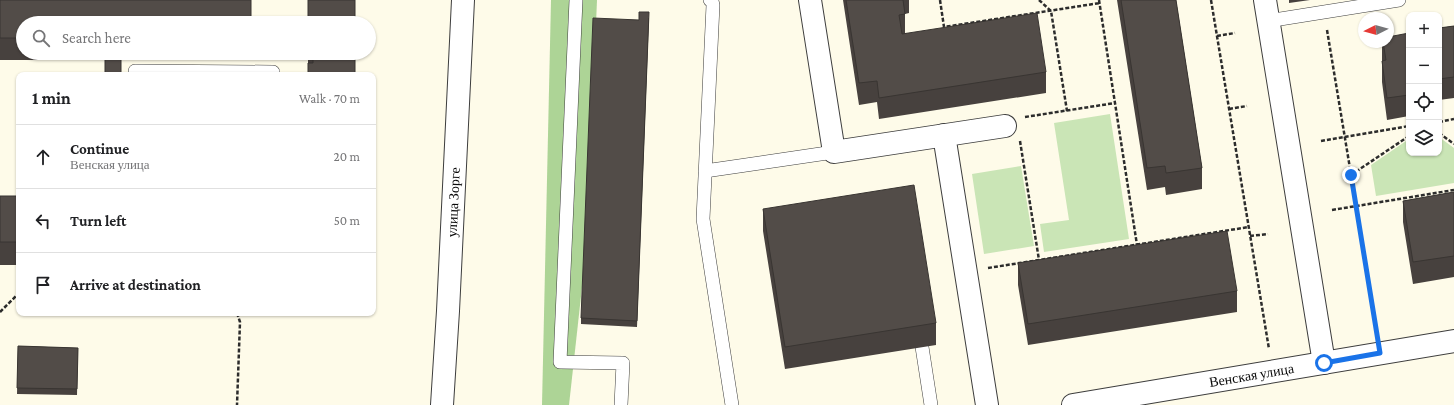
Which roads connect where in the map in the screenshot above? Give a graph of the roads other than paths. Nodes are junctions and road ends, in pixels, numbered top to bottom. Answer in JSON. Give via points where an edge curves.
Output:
{"nodes":[{"id":1,"x":463,"y":0,"type":"edge"},
{"id":2,"x":576,"y":0,"type":"edge"},
{"id":3,"x":710,"y":0,"type":"edge"},
{"id":4,"x":810,"y":0,"type":"edge"},
{"id":5,"x":1265,"y":0,"type":"edge"},
{"id":6,"x":1399,"y":0,"type":"edge"},
{"id":7,"x":1268,"y":21,"type":"junction"},
{"id":8,"x":135,"y":71,"type":"dead end"},
{"id":9,"x":273,"y":72,"type":"dead end"},
{"id":10,"x":1011,"y":122,"type":"road end"},
{"id":11,"x":944,"y":135,"type":"junction"},
{"id":12,"x":834,"y":152,"type":"junction"},
{"id":13,"x":705,"y":172,"type":"junction"},
{"id":14,"x":1454,"y":341,"type":"edge"},
{"id":15,"x":922,"y":347,"type":"dead end"},
{"id":16,"x":1324,"y":363,"type":"junction"},
{"id":17,"x":442,"y":405,"type":"edge"},
{"id":18,"x":621,"y":405,"type":"edge"},
{"id":19,"x":732,"y":405,"type":"edge"},
{"id":20,"x":931,"y":405,"type":"edge"},
{"id":21,"x":987,"y":405,"type":"edge"},
{"id":22,"x":1073,"y":405,"type":"edge"}],
"edges":[{"from":1,"to":17,"type":"street","name":"улица Зорге"},
{"from":2,"to":18,"type":"lane","via":[[560,362],[623,364]]},
{"from":3,"to":13,"type":"lane","via":[[713,5]]},
{"from":4,"to":12,"type":"street"},
{"from":5,"to":7,"type":"street"},
{"from":6,"to":7,"type":"lane"},
{"from":7,"to":16,"type":"street"},
{"from":8,"to":9,"type":"lane"},
{"from":10,"to":11,"type":"street"},
{"from":11,"to":12,"type":"street"},
{"from":11,"to":21,"type":"street"},
{"from":12,"to":13,"type":"lane"},
{"from":13,"to":19,"type":"lane","via":[[703,219]]},
{"from":14,"to":16,"type":"street","name":"Венская улица"},
{"from":15,"to":20,"type":"lane"},
{"from":16,"to":22,"type":"street","name":"Венская улица"}]}
